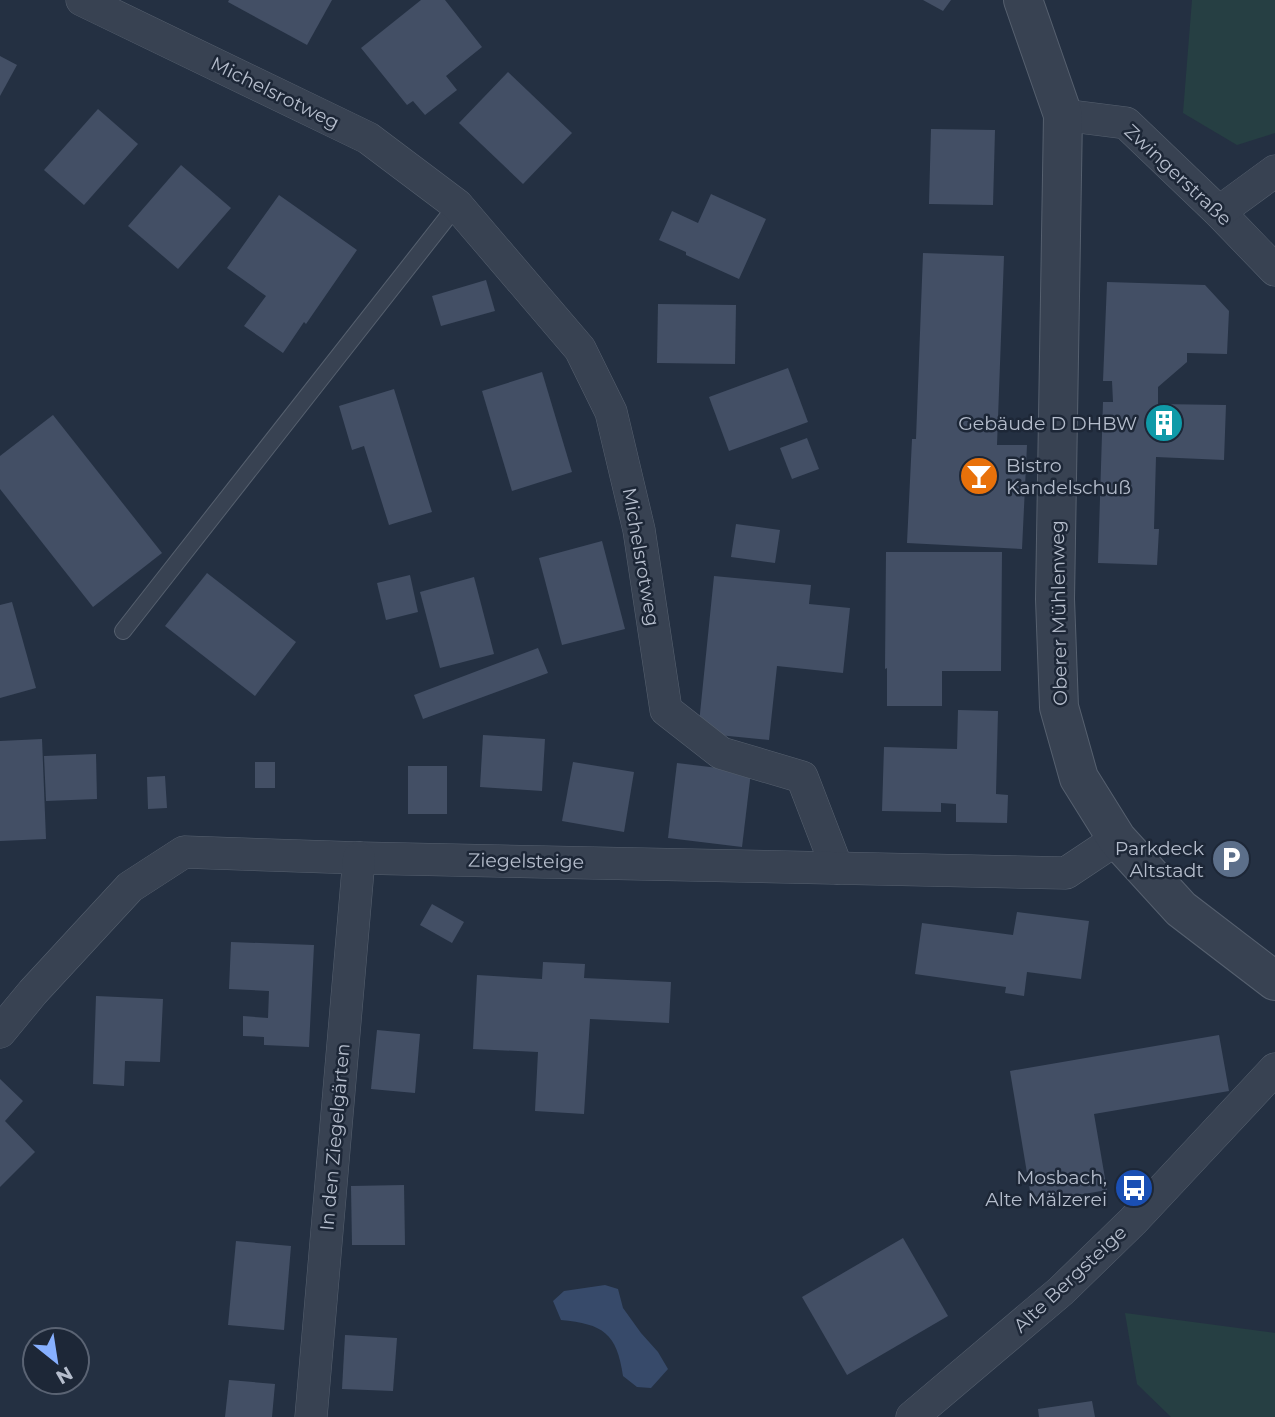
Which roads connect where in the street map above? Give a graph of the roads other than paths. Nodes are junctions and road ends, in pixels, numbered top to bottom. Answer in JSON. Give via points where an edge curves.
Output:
{"nodes":[{"id":1,"x":82,"y":0,"type":"edge"},
{"id":2,"x":1023,"y":0,"type":"edge"},
{"id":3,"x":1063,"y":114,"type":"junction"},
{"id":4,"x":1275,"y":171,"type":"edge"},
{"id":5,"x":457,"y":205,"type":"junction"},
{"id":6,"x":1219,"y":212,"type":"junction"},
{"id":7,"x":1275,"y":270,"type":"edge"},
{"id":8,"x":124,"y":631,"type":"dead end"},
{"id":9,"x":1116,"y":839,"type":"junction"},
{"id":10,"x":359,"y":858,"type":"junction"},
{"id":11,"x":837,"y":868,"type":"junction"},
{"id":12,"x":1275,"y":981,"type":"edge"},
{"id":13,"x":0,"y":1032,"type":"edge"},
{"id":14,"x":1275,"y":1069,"type":"edge"},
{"id":15,"x":311,"y":1417,"type":"edge"},
{"id":16,"x":912,"y":1417,"type":"edge"}],
"edges":[{"from":1,"to":5,"type":"street","name":"Michelsrotweg","via":[[368,138]]},
{"from":2,"to":3,"type":"street","name":"Oberer Mühlenweg"},
{"from":3,"to":6,"type":"street","name":"Zwingerstraße","via":[[1126,123]]},
{"from":3,"to":9,"type":"street","name":"Oberer Mühlenweg","via":[[1055,599],[1059,707],[1079,778]]},
{"from":4,"to":6,"type":"street"},
{"from":5,"to":8,"type":"lane"},
{"from":5,"to":11,"type":"street","name":"Michelsrotweg","via":[[580,349],[611,412],[639,530],[666,710],[721,753],[802,777]]},
{"from":6,"to":7,"type":"street","name":"Zwingerstraße"},
{"from":9,"to":11,"type":"street","name":"Ziegelsteige","via":[[1066,873]]},
{"from":9,"to":12,"type":"street","name":"Oberer Mühlenweg","via":[[1181,909]]},
{"from":10,"to":11,"type":"street","name":"Ziegelsteige"},
{"from":10,"to":13,"type":"street","name":"Ziegelsteige","via":[[184,852],[130,887]]},
{"from":10,"to":15,"type":"street","name":"In den Ziegelgärten"},
{"from":14,"to":16,"type":"street","name":"Alte Bergsteige","via":[[1061,1291]]}]}
